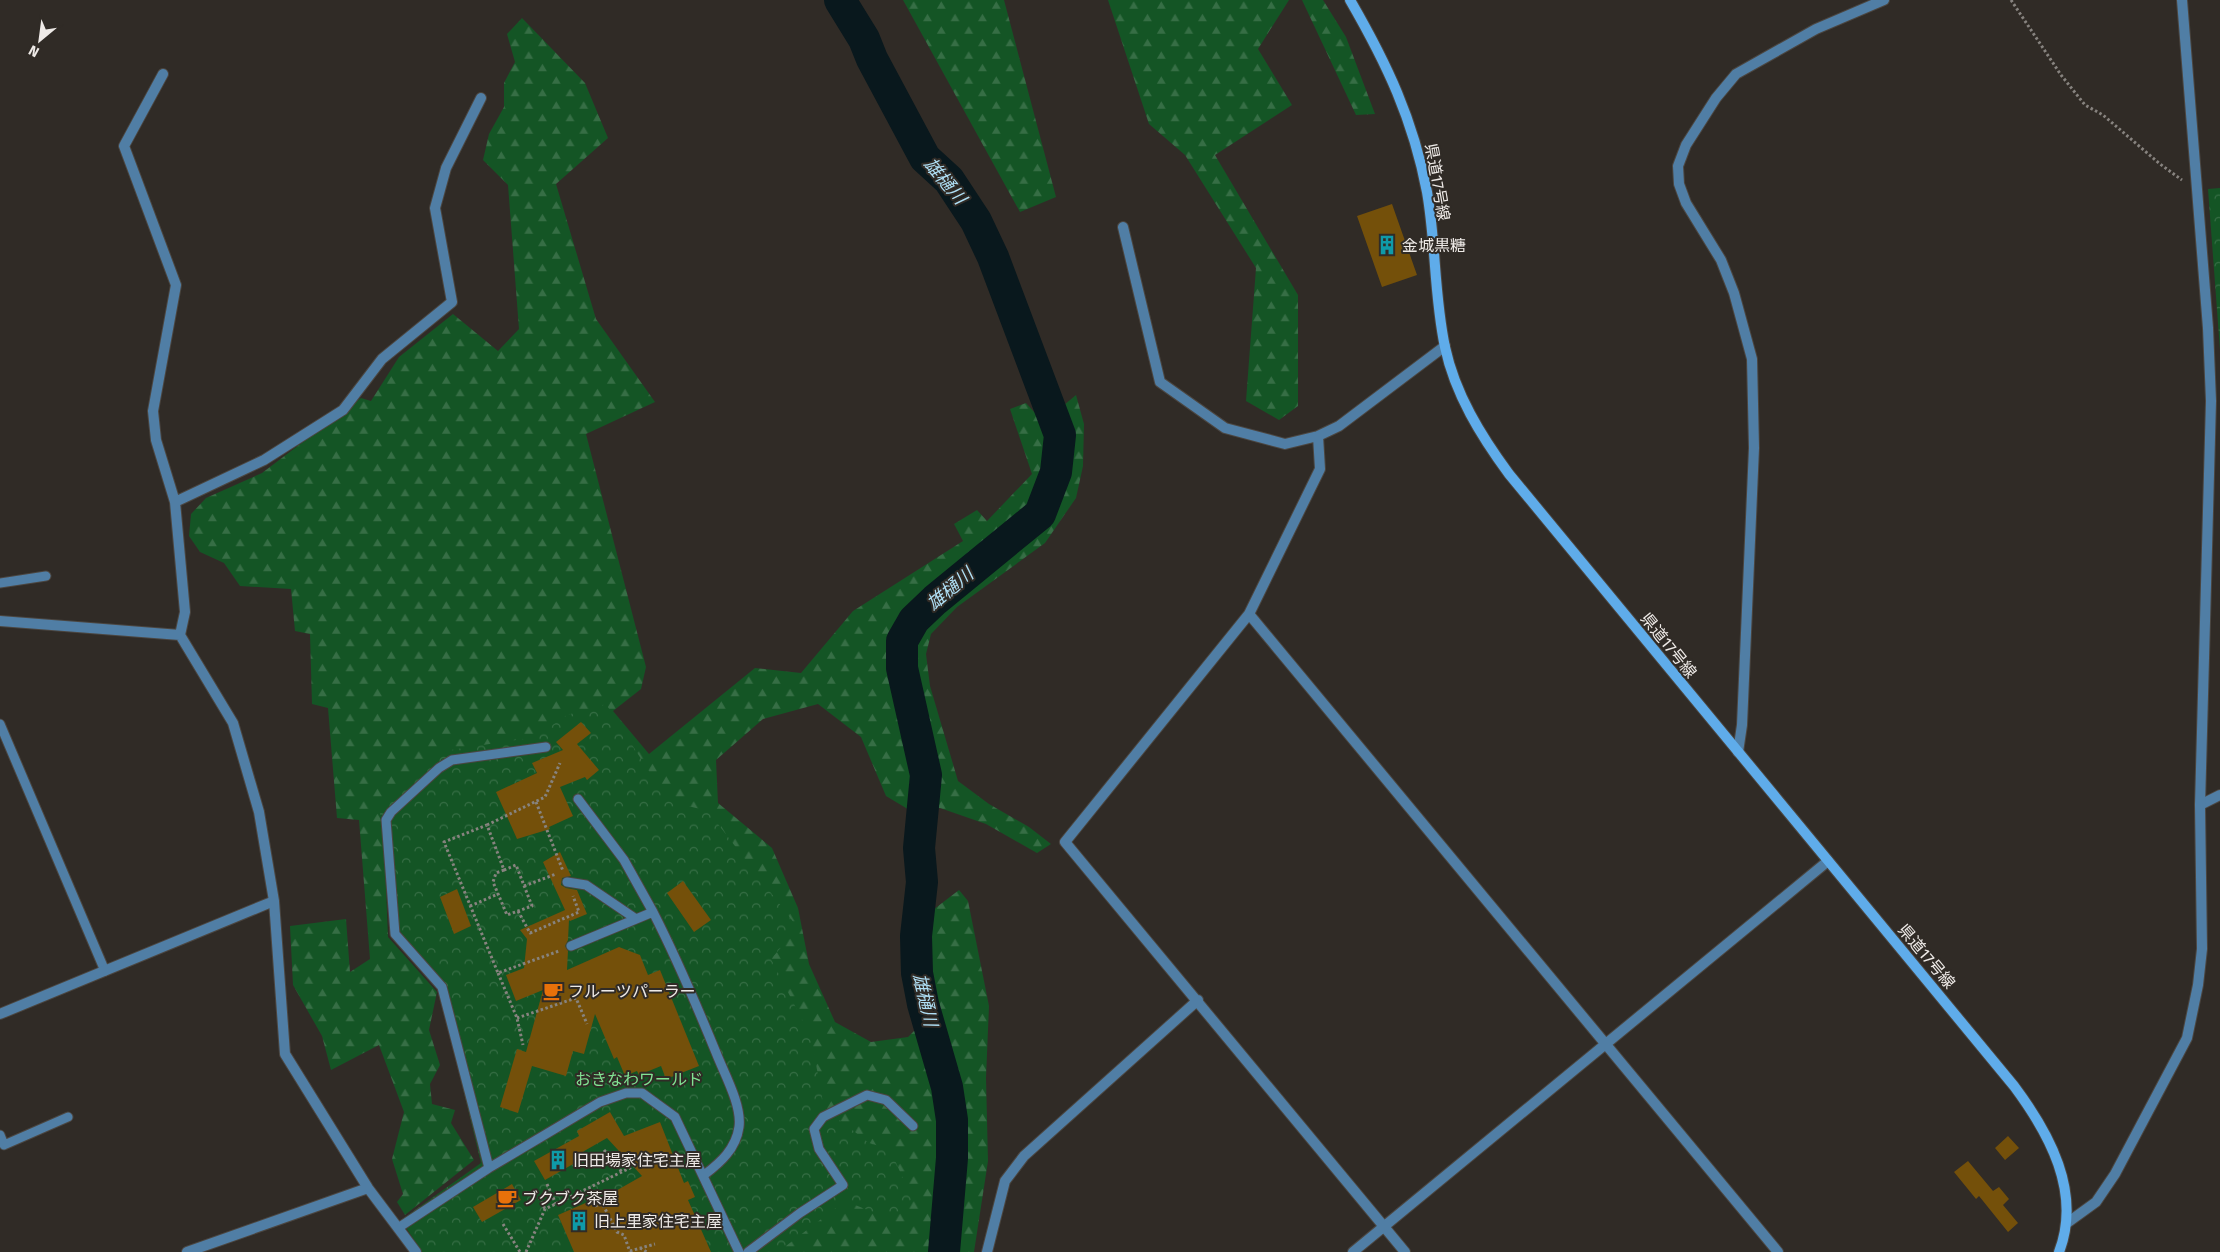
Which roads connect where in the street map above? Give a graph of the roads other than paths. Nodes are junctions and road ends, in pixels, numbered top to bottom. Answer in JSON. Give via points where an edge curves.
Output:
{"nodes":[{"id":1,"x":1350,"y":0,"type":"edge"},
{"id":2,"x":1884,"y":0,"type":"edge"},
{"id":3,"x":2182,"y":0,"type":"edge"},
{"id":4,"x":163,"y":74,"type":"dead end"},
{"id":5,"x":480,"y":98,"type":"dead end"},
{"id":6,"x":1122,"y":227,"type":"dead end"},
{"id":7,"x":1444,"y":346,"type":"junction"},
{"id":8,"x":1318,"y":436,"type":"junction"},
{"id":9,"x":175,"y":502,"type":"junction"},
{"id":10,"x":46,"y":576,"type":"dead end"},
{"id":11,"x":0,"y":583,"type":"edge"},
{"id":12,"x":1249,"y":614,"type":"junction"},
{"id":13,"x":0,"y":621,"type":"edge"},
{"id":14,"x":180,"y":635,"type":"junction"},
{"id":15,"x":0,"y":724,"type":"edge"},
{"id":16,"x":546,"y":747,"type":"dead end"},
{"id":17,"x":1738,"y":752,"type":"junction"},
{"id":18,"x":2220,"y":794,"type":"edge"},
{"id":19,"x":578,"y":799,"type":"dead end"},
{"id":20,"x":2200,"y":805,"type":"junction"},
{"id":21,"x":1828,"y":861,"type":"junction"},
{"id":22,"x":567,"y":882,"type":"dead end"},
{"id":23,"x":274,"y":901,"type":"junction"},
{"id":24,"x":653,"y":912,"type":"junction"},
{"id":25,"x":636,"y":919,"type":"junction"},
{"id":26,"x":571,"y":946,"type":"road end"},
{"id":27,"x":105,"y":971,"type":"junction"},
{"id":28,"x":1198,"y":1000,"type":"junction"},
{"id":29,"x":0,"y":1014,"type":"edge"},
{"id":30,"x":1605,"y":1043,"type":"junction"},
{"id":31,"x":68,"y":1117,"type":"dead end"},
{"id":32,"x":913,"y":1126,"type":"dead end"},
{"id":33,"x":0,"y":1135,"type":"edge"},
{"id":34,"x":489,"y":1168,"type":"junction"},
{"id":35,"x":704,"y":1175,"type":"junction"},
{"id":36,"x":368,"y":1188,"type":"junction"},
{"id":37,"x":2067,"y":1223,"type":"junction"},
{"id":38,"x":1384,"y":1226,"type":"junction"},
{"id":39,"x":398,"y":1228,"type":"junction"},
{"id":40,"x":187,"y":1252,"type":"edge"},
{"id":41,"x":416,"y":1252,"type":"edge"},
{"id":42,"x":739,"y":1252,"type":"edge"},
{"id":43,"x":748,"y":1252,"type":"edge"},
{"id":44,"x":987,"y":1252,"type":"edge"},
{"id":45,"x":1353,"y":1252,"type":"edge"},
{"id":46,"x":1405,"y":1252,"type":"edge"},
{"id":47,"x":1778,"y":1252,"type":"edge"},
{"id":48,"x":2059,"y":1252,"type":"edge"}],
"edges":[{"from":1,"to":7,"type":"main road","name":"県道17号線","via":[[1393,78],[1415,140],[1427,193]]},
{"from":2,"to":17,"type":"street","via":[[1816,29],[1736,74],[1716,98],[1686,145],[1678,166],[1679,184],[1686,203],[1721,260],[1734,293],[1752,359],[1754,448],[1742,725]]},
{"from":3,"to":20,"type":"street","via":[[2211,401]]},
{"from":4,"to":9,"type":"street","via":[[124,146],[176,285],[153,411],[156,440]]},
{"from":5,"to":9,"type":"street","via":[[446,168],[435,208],[452,302],[382,359],[343,410],[264,460]]},
{"from":6,"to":8,"type":"street","via":[[1160,382],[1225,428],[1285,444]]},
{"from":7,"to":8,"type":"street","via":[[1339,426]]},
{"from":7,"to":17,"type":"main road","name":"県道17号線","via":[[1453,376],[1486,443]]},
{"from":8,"to":12,"type":"street","via":[[1320,470]]},
{"from":9,"to":14,"type":"street","via":[[185,612]]},
{"from":10,"to":11,"type":"lane"},
{"from":12,"to":28,"type":"street","via":[[1065,842]]},
{"from":12,"to":30,"type":"street"},
{"from":13,"to":14,"type":"street"},
{"from":14,"to":23,"type":"street","via":[[233,723],[260,812]]},
{"from":15,"to":27,"type":"lane"},
{"from":16,"to":34,"type":"lane","via":[[452,760],[439,768],[386,820],[395,934],[442,987]]},
{"from":17,"to":21,"type":"main road","name":"県道17号線"},
{"from":18,"to":20,"type":"street"},
{"from":19,"to":24,"type":"lane","via":[[624,860]]},
{"from":20,"to":37,"type":"street","via":[[2202,949],[2187,1038],[2115,1174],[2096,1202]]},
{"from":21,"to":30,"type":"street"},
{"from":21,"to":37,"type":"main road","name":"県道17号線","via":[[2030,1108],[2054,1150],[2062,1180]]},
{"from":22,"to":25,"type":"lane","via":[[586,885]]},
{"from":23,"to":27,"type":"street"},
{"from":23,"to":36,"type":"street","via":[[285,1054]]},
{"from":24,"to":25,"type":"lane"},
{"from":24,"to":35,"type":"lane","via":[[678,959],[736,1100],[740,1127],[734,1144],[722,1161]]},
{"from":25,"to":26,"type":"lane"},
{"from":27,"to":29,"type":"street"},
{"from":28,"to":38,"type":"street"},
{"from":28,"to":44,"type":"street","via":[[1024,1156],[1006,1181]]},
{"from":30,"to":38,"type":"street"},
{"from":30,"to":47,"type":"street"},
{"from":31,"to":33,"type":"lane","via":[[4,1145]]},
{"from":32,"to":43,"type":"lane","via":[[886,1100],[867,1095],[823,1117],[814,1129],[819,1149],[843,1185]]},
{"from":34,"to":35,"type":"lane","via":[[600,1102],[626,1093],[642,1092],[675,1117]]},
{"from":34,"to":39,"type":"lane"},
{"from":35,"to":42,"type":"lane"},
{"from":36,"to":39,"type":"street"},
{"from":36,"to":40,"type":"street"},
{"from":37,"to":48,"type":"main road","name":"県道17号線"},
{"from":38,"to":45,"type":"street"},
{"from":38,"to":46,"type":"street"},
{"from":39,"to":41,"type":"street"}]}
